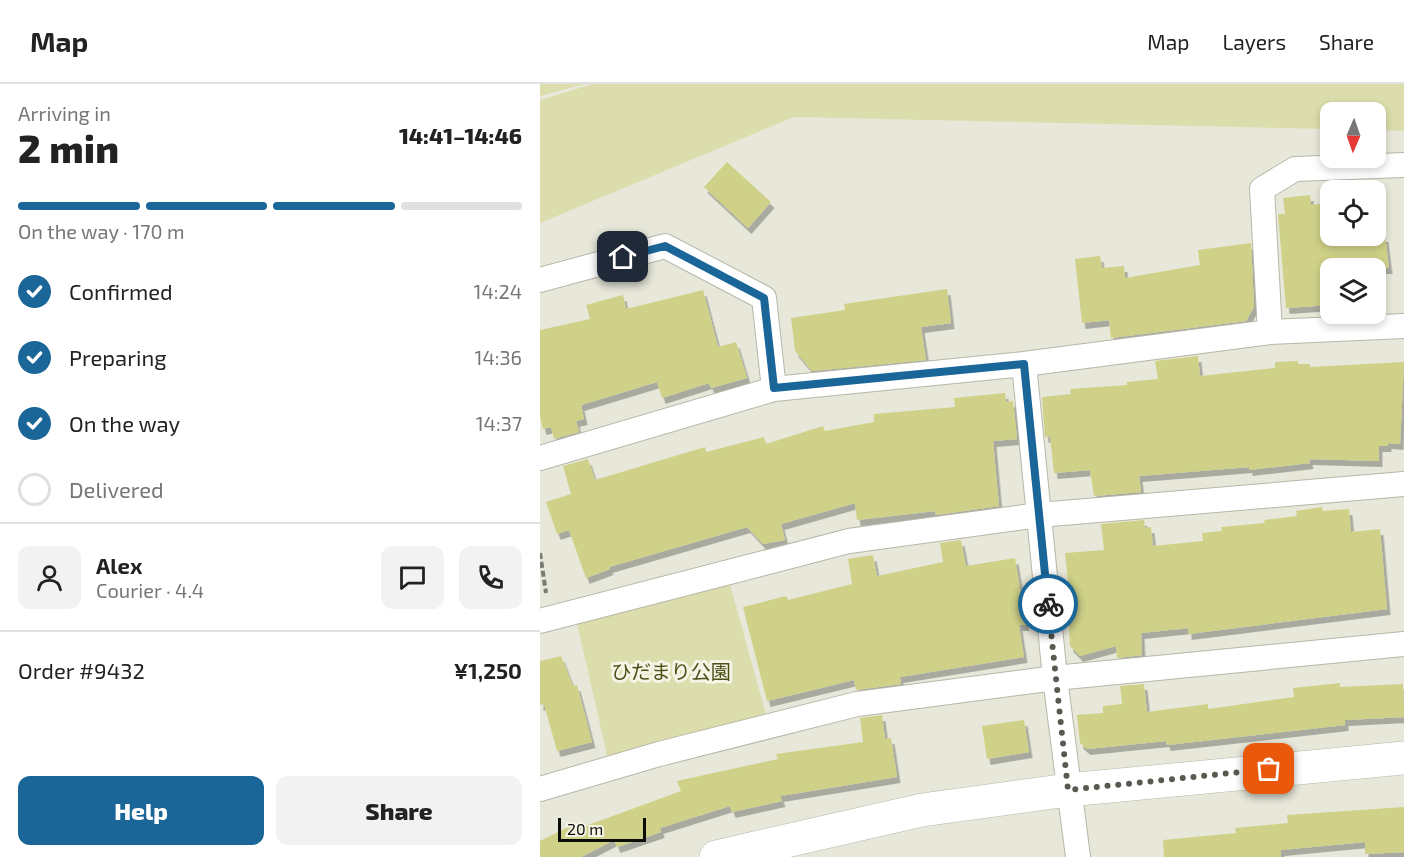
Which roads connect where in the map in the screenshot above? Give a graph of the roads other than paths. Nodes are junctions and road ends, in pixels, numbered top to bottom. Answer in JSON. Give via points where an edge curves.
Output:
{"nodes":[{"id":1,"x":1404,"y":165,"type":"edge"},
{"id":2,"x":540,"y":280,"type":"edge"},
{"id":3,"x":1404,"y":326,"type":"edge"},
{"id":4,"x":1270,"y":332,"type":"junction"},
{"id":5,"x":1024,"y":364,"type":"junction"},
{"id":6,"x":774,"y":388,"type":"junction"},
{"id":7,"x":540,"y":458,"type":"edge"},
{"id":8,"x":1404,"y":484,"type":"edge"},
{"id":9,"x":1039,"y":515,"type":"junction"},
{"id":10,"x":544,"y":619,"type":"edge"},
{"id":11,"x":1404,"y":644,"type":"edge"},
{"id":12,"x":1055,"y":678,"type":"junction"},
{"id":13,"x":1404,"y":758,"type":"edge"},
{"id":14,"x":540,"y":789,"type":"edge"},
{"id":15,"x":1068,"y":790,"type":"junction"},
{"id":16,"x":716,"y":857,"type":"edge"},
{"id":17,"x":1078,"y":857,"type":"edge"}],
"edges":[{"from":1,"to":4,"type":"street","via":[[1295,169],[1262,189]]},
{"from":2,"to":6,"type":"street","via":[[665,246],[764,298]]},
{"from":3,"to":4,"type":"street"},
{"from":4,"to":5,"type":"street"},
{"from":5,"to":6,"type":"street"},
{"from":5,"to":9,"type":"street"},
{"from":6,"to":7,"type":"street"},
{"from":8,"to":9,"type":"street"},
{"from":9,"to":10,"type":"street","via":[[849,541]]},
{"from":9,"to":12,"type":"street"},
{"from":11,"to":12,"type":"street"},
{"from":12,"to":14,"type":"street","via":[[857,704],[658,754]]},
{"from":12,"to":15,"type":"street"},
{"from":13,"to":15,"type":"street"},
{"from":15,"to":16,"type":"street","via":[[922,810]]},
{"from":15,"to":17,"type":"street"}]}
